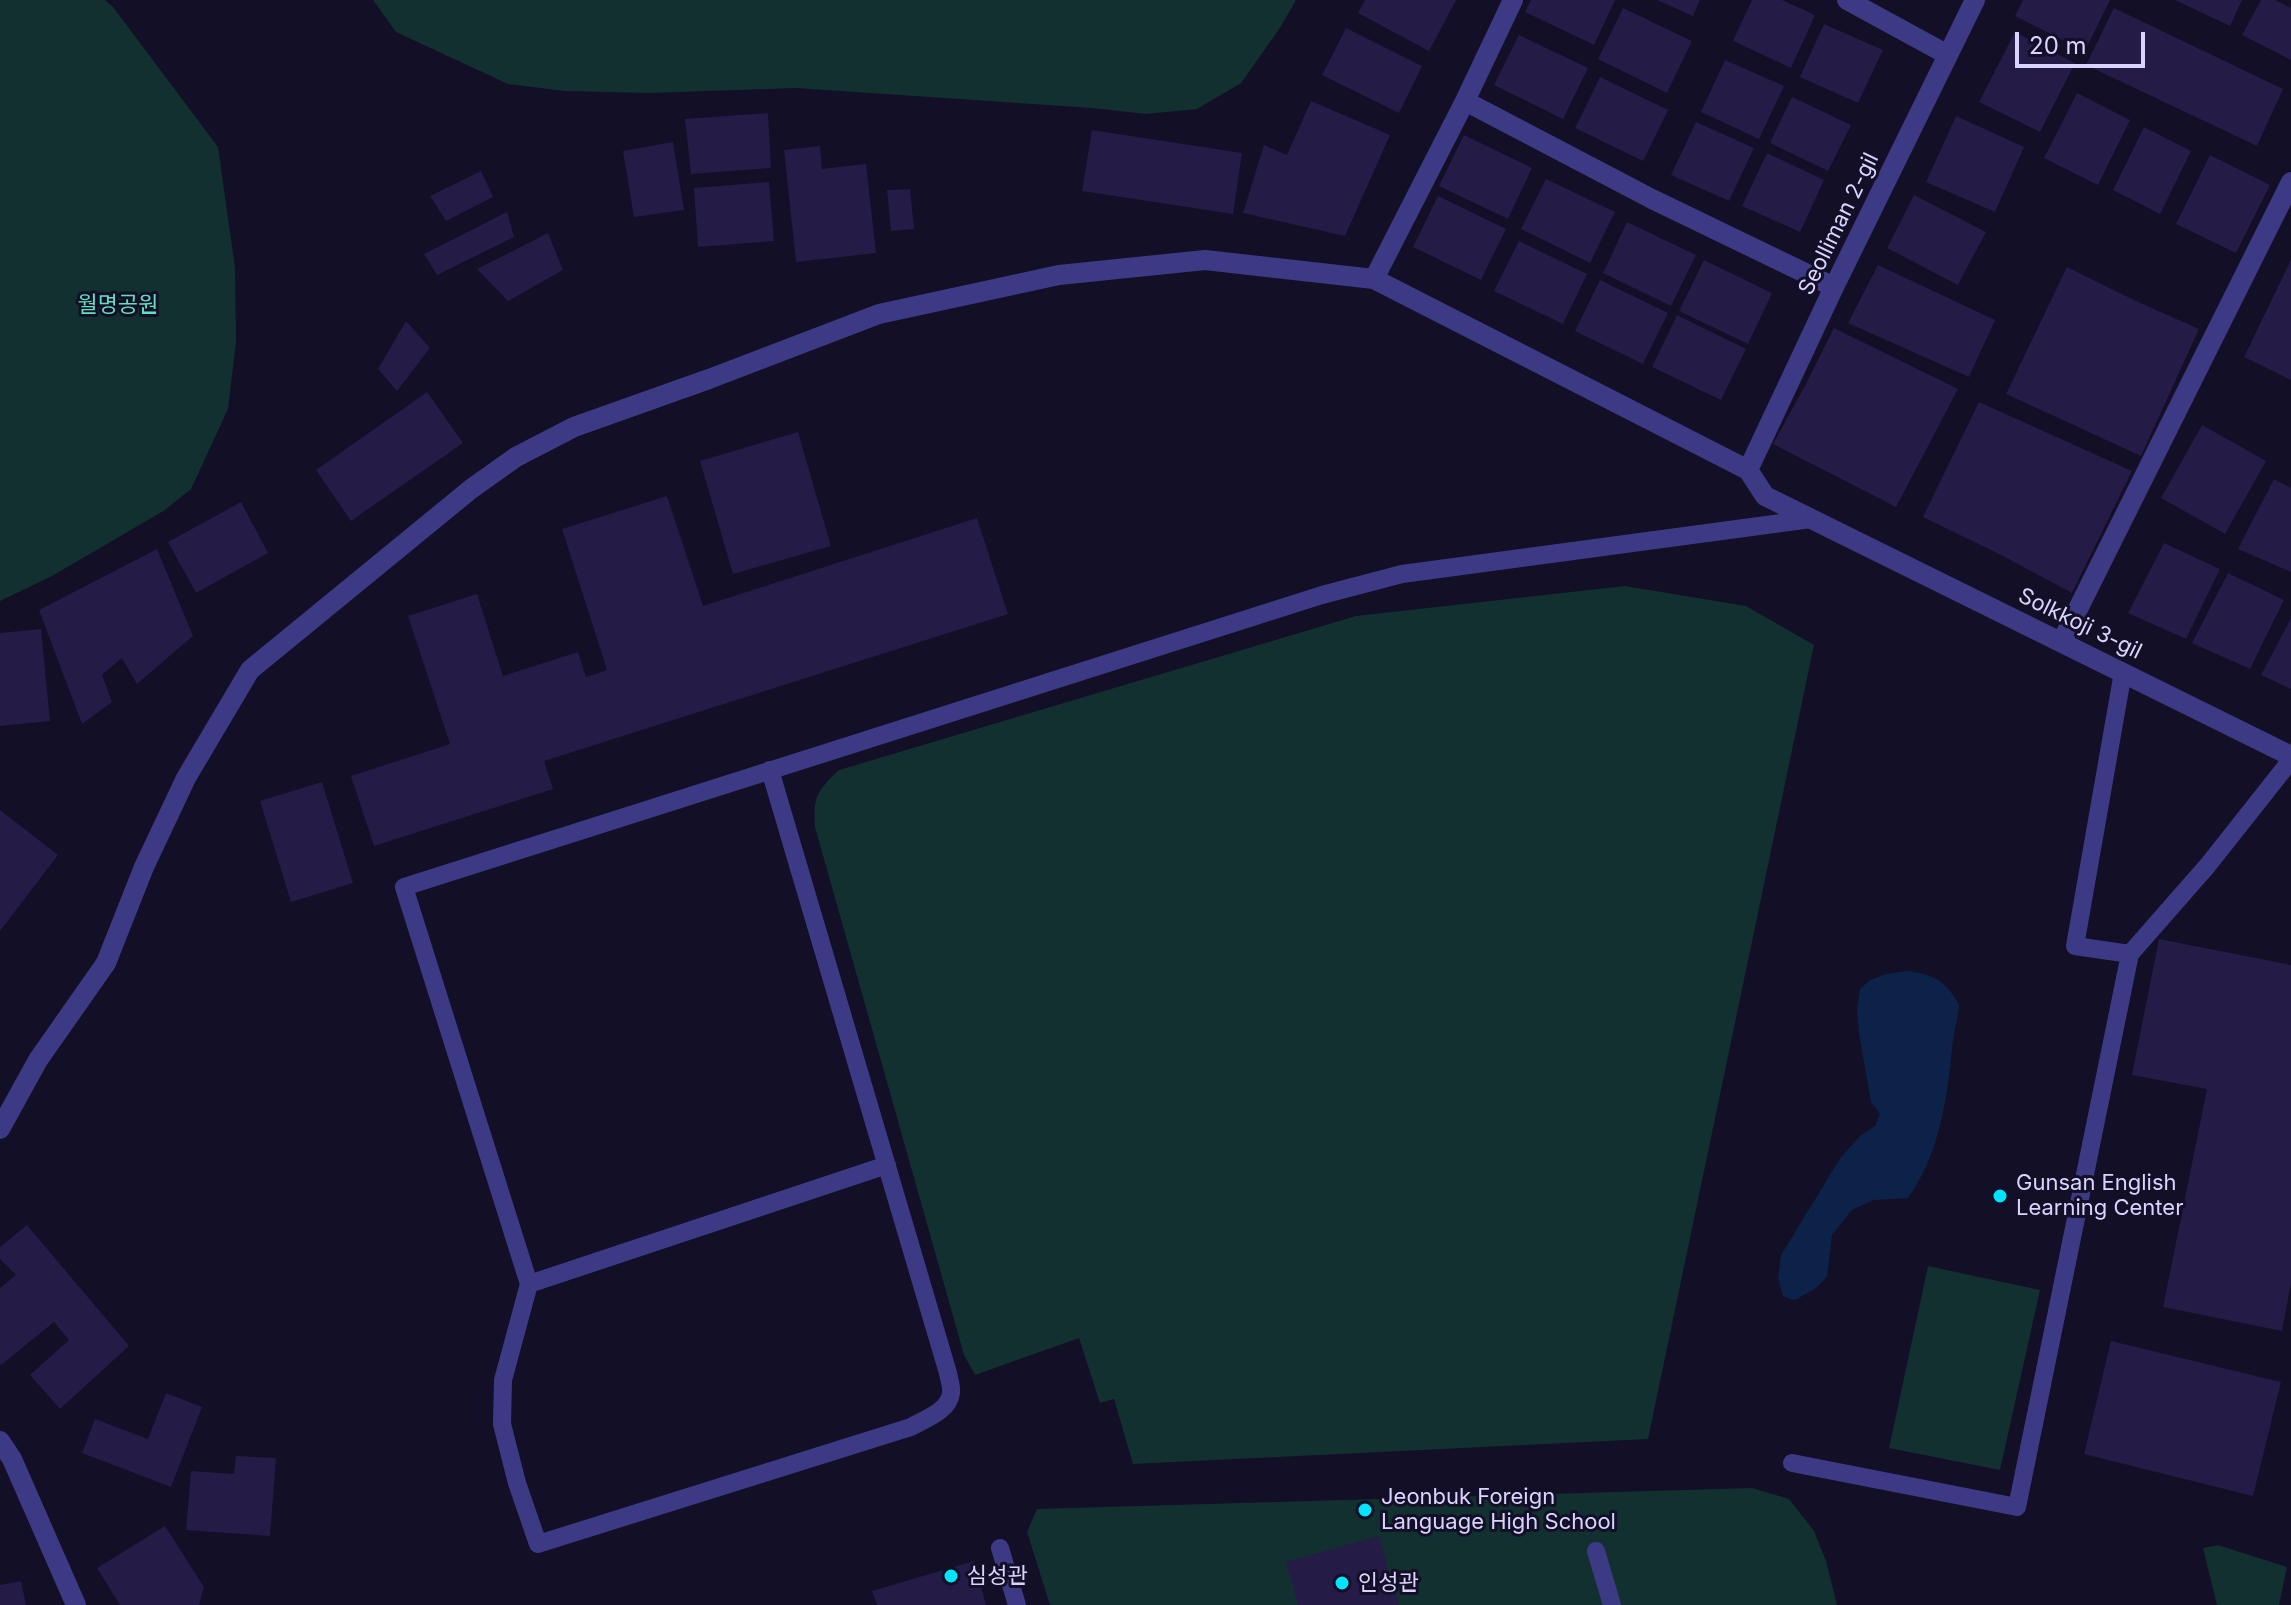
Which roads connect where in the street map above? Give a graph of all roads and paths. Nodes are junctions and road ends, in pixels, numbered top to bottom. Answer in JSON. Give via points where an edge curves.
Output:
{"nodes":[{"id":1,"x":1513,"y":0,"type":"edge"},
{"id":2,"x":1847,"y":0,"type":"edge"},
{"id":3,"x":1975,"y":0,"type":"edge"},
{"id":4,"x":1948,"y":55,"type":"junction"},
{"id":5,"x":1465,"y":101,"type":"junction"},
{"id":6,"x":2291,"y":182,"type":"edge"},
{"id":7,"x":1374,"y":279,"type":"junction"},
{"id":8,"x":1834,"y":287,"type":"junction"},
{"id":9,"x":1748,"y":470,"type":"junction"},
{"id":10,"x":1811,"y":519,"type":"junction"},
{"id":11,"x":2062,"y":641,"type":"junction"},
{"id":12,"x":2123,"y":672,"type":"junction"},
{"id":13,"x":2291,"y":758,"type":"edge"},
{"id":14,"x":770,"y":770,"type":"junction"},
{"id":15,"x":2130,"y":954,"type":"junction"},
{"id":16,"x":0,"y":1129,"type":"edge"},
{"id":17,"x":887,"y":1165,"type":"junction"},
{"id":18,"x":529,"y":1284,"type":"junction"},
{"id":19,"x":0,"y":1441,"type":"edge"},
{"id":20,"x":1792,"y":1463,"type":"dead end"},
{"id":21,"x":1000,"y":1548,"type":"dead end"},
{"id":22,"x":1596,"y":1551,"type":"dead end"},
{"id":23,"x":76,"y":1605,"type":"edge"},
{"id":24,"x":1017,"y":1605,"type":"edge"},
{"id":25,"x":1612,"y":1605,"type":"edge"}],
"edges":[{"from":1,"to":5,"type":"street"},
{"from":2,"to":4,"type":"street"},
{"from":3,"to":4,"type":"street","name":"Seolliman 2-gil"},
{"from":4,"to":8,"type":"street","name":"Seolliman 2-gil"},
{"from":5,"to":7,"type":"street"},
{"from":5,"to":8,"type":"street"},
{"from":6,"to":11,"type":"street"},
{"from":7,"to":9,"type":"street"},
{"from":7,"to":16,"type":"street","via":[[1205,260],[1059,275],[879,314],[574,427],[516,457],[250,670],[186,778],[106,963],[38,1060]]},
{"from":8,"to":9,"type":"street","name":"Seolliman 2-gil"},
{"from":9,"to":10,"type":"street","name":"Solkkoji 3-gil","via":[[1765,496]]},
{"from":10,"to":11,"type":"street","name":"Solkkoji 3-gil"},
{"from":10,"to":14,"type":"lane","via":[[1402,574]]},
{"from":11,"to":12,"type":"street","name":"Solkkoji 3-gil"},
{"from":12,"to":13,"type":"street","name":"Solkkoji 3-gil"},
{"from":12,"to":15,"type":"lane","via":[[2075,946]]},
{"from":13,"to":15,"type":"lane"},
{"from":14,"to":17,"type":"lane"},
{"from":14,"to":18,"type":"lane","via":[[404,887]]},
{"from":15,"to":20,"type":"lane","via":[[2017,1507]]},
{"from":17,"to":18,"type":"lane"},
{"from":17,"to":18,"type":"lane","via":[[948,1373],[948,1402],[911,1427],[538,1544],[502,1424],[503,1380]]},
{"from":19,"to":23,"type":"street"},
{"from":21,"to":24,"type":"lane"},
{"from":22,"to":25,"type":"lane"}]}
